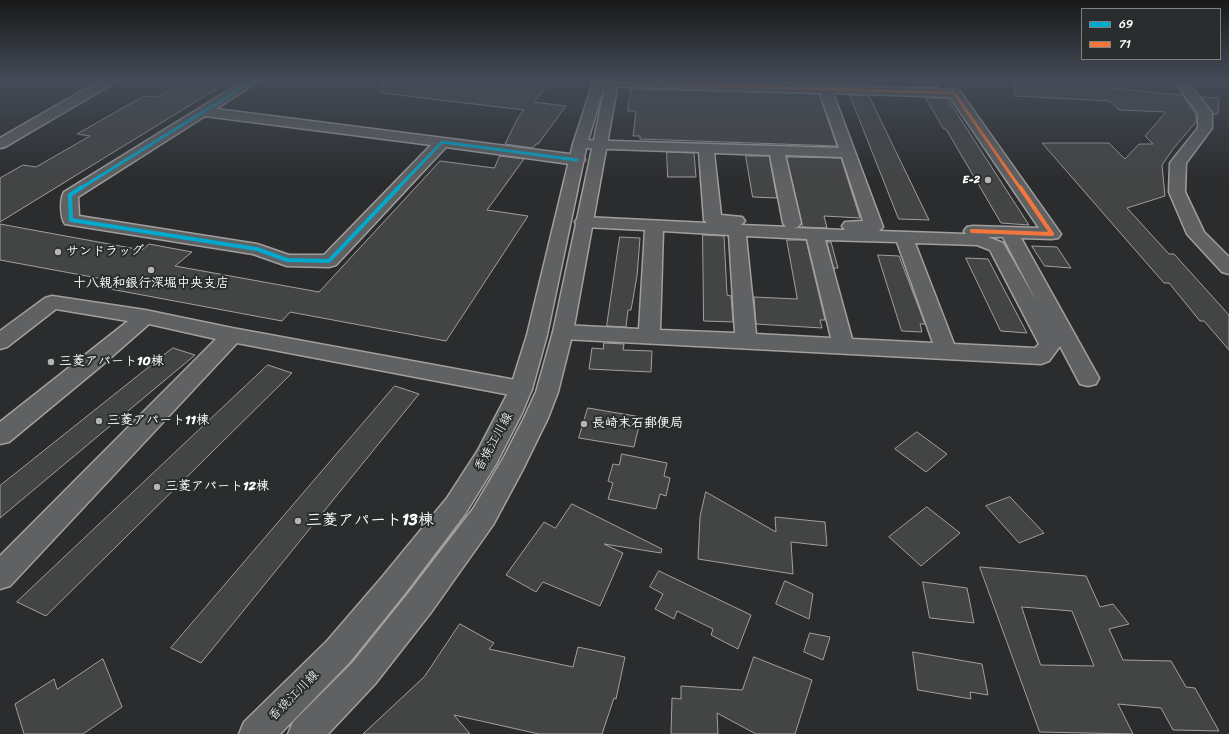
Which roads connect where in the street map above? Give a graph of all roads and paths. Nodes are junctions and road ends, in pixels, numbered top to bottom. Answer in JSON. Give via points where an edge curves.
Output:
{"nodes":[{"id":1,"x":51,"y":114,"type":"edge"},
{"id":2,"x":200,"y":114,"type":"edge"},
{"id":3,"x":222,"y":114,"type":"edge"},
{"id":4,"x":596,"y":114,"type":"edge"},
{"id":5,"x":834,"y":114,"type":"edge"},
{"id":6,"x":969,"y":114,"type":"edge"},
{"id":7,"x":1205,"y":114,"type":"edge"},
{"id":8,"x":442,"y":142,"type":"junction"},
{"id":9,"x":0,"y":144,"type":"edge"},
{"id":10,"x":706,"y":149,"type":"junction"},
{"id":11,"x":586,"y":150,"type":"junction"},
{"id":12,"x":776,"y":150,"type":"junction"},
{"id":13,"x":848,"y":153,"type":"junction"},
{"id":14,"x":584,"y":222,"type":"junction"},
{"id":15,"x":792,"y":223,"type":"junction"},
{"id":16,"x":654,"y":226,"type":"junction"},
{"id":17,"x":874,"y":226,"type":"junction"},
{"id":18,"x":737,"y":230,"type":"junction"},
{"id":19,"x":1009,"y":233,"type":"junction"},
{"id":20,"x":814,"y":234,"type":"junction"},
{"id":21,"x":904,"y":237,"type":"junction"},
{"id":22,"x":1229,"y":268,"type":"edge"},
{"id":23,"x":146,"y":316,"type":"junction"},
{"id":24,"x":563,"y":332,"type":"junction"},
{"id":25,"x":232,"y":335,"type":"junction"},
{"id":26,"x":649,"y":336,"type":"junction"},
{"id":27,"x":746,"y":340,"type":"junction"},
{"id":28,"x":0,"y":342,"type":"edge"},
{"id":29,"x":843,"y":345,"type":"junction"},
{"id":30,"x":946,"y":350,"type":"junction"},
{"id":31,"x":1088,"y":378,"type":"dead end"},
{"id":32,"x":521,"y":389,"type":"junction"},
{"id":33,"x":0,"y":435,"type":"edge"},
{"id":34,"x":0,"y":576,"type":"edge"},
{"id":35,"x":256,"y":734,"type":"edge"},
{"id":36,"x":305,"y":734,"type":"edge"}],
"edges":[{"from":1,"to":9,"type":"street"},
{"from":2,"to":8,"type":"street","via":[[70,195],[72,220],[257,249],[287,260],[329,261]]},
{"from":3,"to":8,"type":"street"},
{"from":4,"to":11,"type":"street","name":"香焼江川線"},
{"from":5,"to":13,"type":"street"},
{"from":6,"to":19,"type":"street","via":[[1052,234]]},
{"from":7,"to":22,"type":"street","via":[[1205,128],[1178,163],[1177,192],[1196,234]]},
{"from":8,"to":11,"type":"street"},
{"from":10,"to":11,"type":"street"},
{"from":10,"to":12,"type":"street"},
{"from":10,"to":15,"type":"street","via":[[713,220]]},
{"from":11,"to":14,"type":"street","name":"香焼江川線"},
{"from":11,"to":32,"type":"street","name":"香焼江川線"},
{"from":12,"to":13,"type":"street"},
{"from":12,"to":15,"type":"street"},
{"from":13,"to":17,"type":"street"},
{"from":14,"to":16,"type":"street"},
{"from":14,"to":24,"type":"street","name":"香焼江川線"},
{"from":15,"to":17,"type":"street"},
{"from":16,"to":18,"type":"street"},
{"from":16,"to":26,"type":"street"},
{"from":17,"to":19,"type":"street"},
{"from":18,"to":20,"type":"street"},
{"from":18,"to":27,"type":"street"},
{"from":19,"to":31,"type":"street"},
{"from":20,"to":21,"type":"street"},
{"from":20,"to":29,"type":"street"},
{"from":21,"to":30,"type":"street"},
{"from":21,"to":30,"type":"street","via":[[980,240],[997,247],[1050,344],[1041,356]]},
{"from":23,"to":25,"type":"street"},
{"from":23,"to":28,"type":"street","via":[[52,302]]},
{"from":23,"to":33,"type":"street"},
{"from":24,"to":26,"type":"street"},
{"from":24,"to":36,"type":"street","name":"香焼江川線","via":[[547,392],[536,418],[514,464],[483,516],[364,673]]},
{"from":25,"to":32,"type":"street"},
{"from":25,"to":34,"type":"street"},
{"from":26,"to":27,"type":"street"},
{"from":27,"to":29,"type":"street"},
{"from":29,"to":30,"type":"street"},
{"from":32,"to":35,"type":"street","name":"香焼江川線","via":[[487,457],[456,506],[338,652]]}]}
